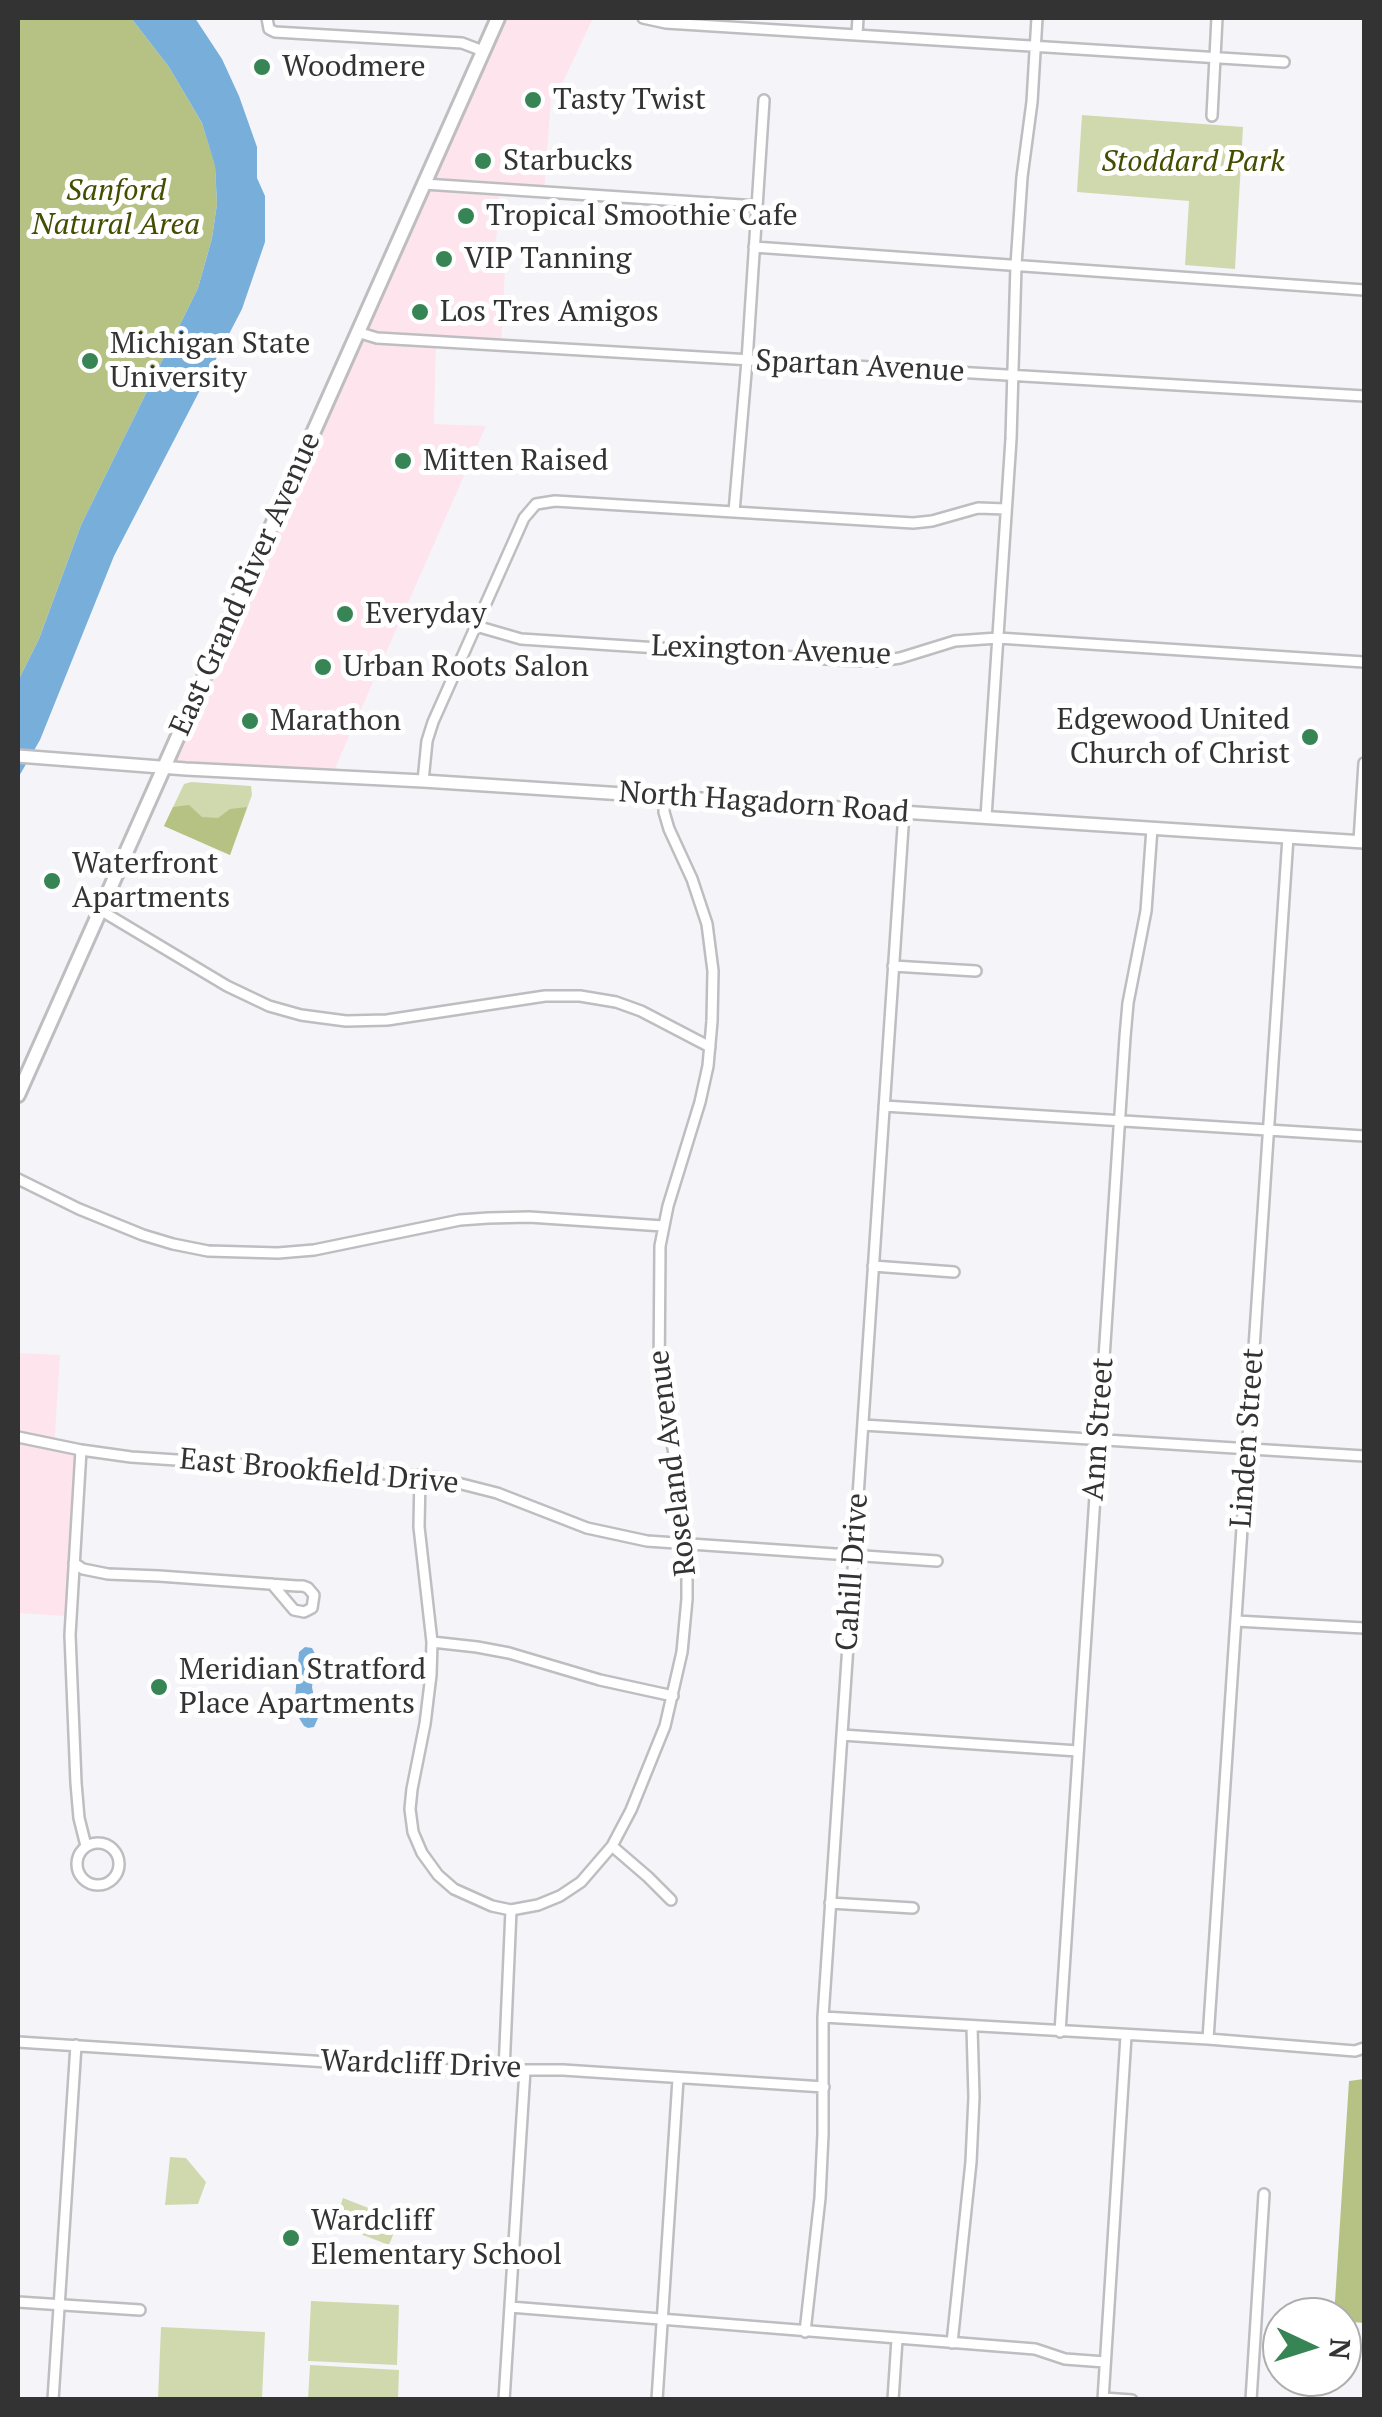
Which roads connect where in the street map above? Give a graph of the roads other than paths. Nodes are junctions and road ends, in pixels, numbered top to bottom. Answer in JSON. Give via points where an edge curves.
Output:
{"nodes":[{"id":1,"x":267,"y":18,"type":"edge"},
{"id":2,"x":498,"y":18,"type":"edge"},
{"id":3,"x":643,"y":18,"type":"edge"},
{"id":4,"x":858,"y":18,"type":"edge"},
{"id":5,"x":1037,"y":18,"type":"edge"},
{"id":6,"x":1217,"y":18,"type":"edge"},
{"id":7,"x":857,"y":34,"type":"junction"},
{"id":8,"x":1036,"y":46,"type":"junction"},
{"id":9,"x":483,"y":51,"type":"junction"},
{"id":10,"x":1214,"y":58,"type":"junction"},
{"id":11,"x":1284,"y":62,"type":"dead end"},
{"id":12,"x":764,"y":100,"type":"dead end"},
{"id":13,"x":1212,"y":116,"type":"dead end"},
{"id":14,"x":424,"y":184,"type":"junction"},
{"id":15,"x":757,"y":206,"type":"junction"},
{"id":16,"x":754,"y":247,"type":"junction"},
{"id":17,"x":1016,"y":265,"type":"junction"},
{"id":18,"x":1364,"y":290,"type":"edge"},
{"id":19,"x":358,"y":332,"type":"junction"},
{"id":20,"x":747,"y":361,"type":"junction"},
{"id":21,"x":1012,"y":376,"type":"junction"},
{"id":22,"x":1364,"y":396,"type":"edge"},
{"id":23,"x":1006,"y":509,"type":"junction"},
{"id":24,"x":734,"y":512,"type":"junction"},
{"id":25,"x":476,"y":626,"type":"junction"},
{"id":26,"x":998,"y":638,"type":"junction"},
{"id":27,"x":1364,"y":662,"type":"edge"},
{"id":28,"x":18,"y":756,"type":"edge"},
{"id":29,"x":1364,"y":763,"type":"edge"},
{"id":30,"x":164,"y":767,"type":"junction"},
{"id":31,"x":423,"y":781,"type":"junction"},
{"id":32,"x":665,"y":797,"type":"junction"},
{"id":33,"x":904,"y":812,"type":"junction"},
{"id":34,"x":986,"y":817,"type":"junction"},
{"id":35,"x":1152,"y":828,"type":"junction"},
{"id":36,"x":1288,"y":837,"type":"junction"},
{"id":37,"x":1362,"y":842,"type":"edge"},
{"id":38,"x":100,"y":910,"type":"junction"},
{"id":39,"x":894,"y":966,"type":"junction"},
{"id":40,"x":976,"y":971,"type":"dead end"},
{"id":41,"x":710,"y":1047,"type":"junction"},
{"id":42,"x":18,"y":1095,"type":"edge"},
{"id":43,"x":884,"y":1106,"type":"junction"},
{"id":44,"x":1119,"y":1121,"type":"junction"},
{"id":45,"x":1268,"y":1130,"type":"junction"},
{"id":46,"x":1364,"y":1136,"type":"edge"},
{"id":47,"x":18,"y":1179,"type":"edge"},
{"id":48,"x":662,"y":1226,"type":"junction"},
{"id":49,"x":872,"y":1266,"type":"junction"},
{"id":50,"x":954,"y":1272,"type":"dead end"},
{"id":51,"x":863,"y":1425,"type":"junction"},
{"id":52,"x":18,"y":1437,"type":"edge"},
{"id":53,"x":1098,"y":1440,"type":"junction"},
{"id":54,"x":80,"y":1450,"type":"junction"},
{"id":55,"x":1248,"y":1450,"type":"junction"},
{"id":56,"x":1364,"y":1456,"type":"edge"},
{"id":57,"x":420,"y":1475,"type":"junction"},
{"id":58,"x":687,"y":1544,"type":"junction"},
{"id":59,"x":854,"y":1555,"type":"junction"},
{"id":60,"x":937,"y":1561,"type":"dead end"},
{"id":61,"x":74,"y":1564,"type":"junction"},
{"id":62,"x":272,"y":1584,"type":"junction"},
{"id":63,"x":1236,"y":1621,"type":"junction"},
{"id":64,"x":1364,"y":1628,"type":"edge"},
{"id":65,"x":432,"y":1642,"type":"junction"},
{"id":66,"x":673,"y":1696,"type":"junction"},
{"id":67,"x":842,"y":1735,"type":"junction"},
{"id":68,"x":1078,"y":1751,"type":"junction"},
{"id":69,"x":86,"y":1846,"type":"junction"},
{"id":70,"x":612,"y":1846,"type":"junction"},
{"id":71,"x":671,"y":1900,"type":"dead end"},
{"id":72,"x":830,"y":1902,"type":"junction"},
{"id":73,"x":913,"y":1908,"type":"dead end"},
{"id":74,"x":511,"y":1910,"type":"junction"},
{"id":75,"x":822,"y":2017,"type":"junction"},
{"id":76,"x":972,"y":2026,"type":"junction"},
{"id":77,"x":1060,"y":2032,"type":"junction"},
{"id":78,"x":1126,"y":2036,"type":"junction"},
{"id":79,"x":1208,"y":2040,"type":"junction"},
{"id":80,"x":18,"y":2042,"type":"edge"},
{"id":81,"x":76,"y":2046,"type":"junction"},
{"id":82,"x":1364,"y":2048,"type":"edge"},
{"id":83,"x":525,"y":2070,"type":"junction"},
{"id":84,"x":504,"y":2071,"type":"junction"},
{"id":85,"x":678,"y":2079,"type":"junction"},
{"id":86,"x":824,"y":2087,"type":"junction"},
{"id":87,"x":1264,"y":2194,"type":"dead end"},
{"id":88,"x":18,"y":2302,"type":"edge"},
{"id":89,"x":60,"y":2305,"type":"junction"},
{"id":90,"x":510,"y":2307,"type":"junction"},
{"id":91,"x":140,"y":2310,"type":"dead end"},
{"id":92,"x":663,"y":2318,"type":"junction"},
{"id":93,"x":805,"y":2332,"type":"junction"},
{"id":94,"x":897,"y":2338,"type":"junction"},
{"id":95,"x":952,"y":2343,"type":"junction"},
{"id":96,"x":1105,"y":2362,"type":"junction"},
{"id":97,"x":1103,"y":2399,"type":"edge"},
{"id":98,"x":53,"y":2400,"type":"edge"},
{"id":99,"x":504,"y":2400,"type":"edge"},
{"id":100,"x":657,"y":2400,"type":"edge"},
{"id":101,"x":893,"y":2400,"type":"edge"},
{"id":102,"x":1132,"y":2400,"type":"edge"},
{"id":103,"x":1251,"y":2400,"type":"edge"}],
"edges":[{"from":1,"to":9,"type":"street","via":[[275,32],[462,43]]},
{"from":2,"to":9,"type":"main road","name":"East Grand River Avenue"},
{"from":3,"to":7,"type":"street"},
{"from":4,"to":7,"type":"street"},
{"from":5,"to":8,"type":"street"},
{"from":6,"to":10,"type":"street"},
{"from":7,"to":8,"type":"street"},
{"from":8,"to":10,"type":"street"},
{"from":8,"to":17,"type":"street"},
{"from":9,"to":14,"type":"main road","name":"East Grand River Avenue"},
{"from":10,"to":11,"type":"street"},
{"from":10,"to":13,"type":"street"},
{"from":12,"to":15,"type":"street"},
{"from":14,"to":15,"type":"street"},
{"from":14,"to":19,"type":"main road","name":"East Grand River Avenue"},
{"from":15,"to":16,"type":"street"},
{"from":16,"to":17,"type":"street"},
{"from":16,"to":20,"type":"street"},
{"from":17,"to":18,"type":"street"},
{"from":17,"to":21,"type":"street"},
{"from":19,"to":20,"type":"street","name":"Spartan Avenue"},
{"from":19,"to":30,"type":"main road","name":"East Grand River Avenue"},
{"from":20,"to":21,"type":"street","name":"Spartan Avenue"},
{"from":20,"to":24,"type":"street"},
{"from":21,"to":22,"type":"street","name":"Spartan Avenue"},
{"from":21,"to":23,"type":"street"},
{"from":23,"to":24,"type":"street","via":[[978,508],[913,523]]},
{"from":23,"to":26,"type":"street"},
{"from":24,"to":25,"type":"street","via":[[536,504]]},
{"from":25,"to":26,"type":"street","name":"Lexington Avenue","via":[[520,639],[856,661]]},
{"from":25,"to":31,"type":"street","via":[[433,722]]},
{"from":26,"to":27,"type":"street","name":"Lexington Avenue"},
{"from":26,"to":34,"type":"street"},
{"from":28,"to":30,"type":"street","name":"North Hagadorn Road"},
{"from":29,"to":37,"type":"street"},
{"from":30,"to":31,"type":"street","name":"North Hagadorn Road"},
{"from":30,"to":38,"type":"main road","name":"East Grand River Avenue"},
{"from":31,"to":32,"type":"street","name":"North Hagadorn Road"},
{"from":32,"to":33,"type":"street","name":"North Hagadorn Road"},
{"from":32,"to":41,"type":"street","name":"Roseland Avenue","via":[[669,829],[707,924]]},
{"from":33,"to":34,"type":"street","name":"North Hagadorn Road"},
{"from":33,"to":39,"type":"street","name":"Cahill Drive"},
{"from":34,"to":35,"type":"street","name":"North Hagadorn Road"},
{"from":35,"to":36,"type":"street","name":"North Hagadorn Road"},
{"from":35,"to":44,"type":"street","name":"Ann Street"},
{"from":36,"to":37,"type":"street","name":"North Hagadorn Road"},
{"from":36,"to":45,"type":"street","name":"Linden Street"},
{"from":38,"to":41,"type":"street","via":[[226,986],[301,1015],[387,1020],[580,996],[641,1011]]},
{"from":38,"to":42,"type":"main road","name":"East Grand River Avenue"},
{"from":39,"to":40,"type":"street"},
{"from":39,"to":43,"type":"street","name":"Cahill Drive"},
{"from":41,"to":48,"type":"street","name":"Roseland Avenue"},
{"from":43,"to":44,"type":"street"},
{"from":43,"to":49,"type":"street","name":"Cahill Drive"},
{"from":44,"to":45,"type":"street"},
{"from":44,"to":53,"type":"street","name":"Ann Street"},
{"from":45,"to":46,"type":"street"},
{"from":45,"to":55,"type":"street","name":"Linden Street"},
{"from":47,"to":48,"type":"street","via":[[129,1229],[208,1251],[314,1250],[488,1218]]},
{"from":48,"to":58,"type":"street","name":"Roseland Avenue","via":[[660,1380]]},
{"from":49,"to":50,"type":"street"},
{"from":49,"to":51,"type":"street","name":"Cahill Drive"},
{"from":51,"to":53,"type":"street"},
{"from":51,"to":59,"type":"street","name":"Cahill Drive"},
{"from":52,"to":54,"type":"street","name":"East Brookfield Drive"},
{"from":53,"to":55,"type":"street"},
{"from":53,"to":68,"type":"street","name":"Ann Street"},
{"from":54,"to":57,"type":"street","name":"East Brookfield Drive"},
{"from":54,"to":61,"type":"street"},
{"from":55,"to":56,"type":"street"},
{"from":55,"to":63,"type":"street","name":"Linden Street"},
{"from":57,"to":58,"type":"street","name":"East Brookfield Drive","via":[[482,1488],[601,1532]]},
{"from":57,"to":65,"type":"street"},
{"from":58,"to":59,"type":"street","name":"East Brookfield Drive"},
{"from":58,"to":66,"type":"street","name":"Roseland Avenue","via":[[688,1598]]},
{"from":59,"to":60,"type":"street","name":"East Brookfield Drive"},
{"from":59,"to":67,"type":"street","name":"Cahill Drive"},
{"from":61,"to":62,"type":"street","via":[[108,1574]]},
{"from":61,"to":69,"type":"street","via":[[76,1783]]},
{"from":62,"to":62,"type":"street","via":[[308,1588],[312,1608],[294,1610]]},
{"from":63,"to":64,"type":"street"},
{"from":63,"to":79,"type":"street","name":"Linden Street"},
{"from":65,"to":66,"type":"street","via":[[509,1652]]},
{"from":65,"to":74,"type":"street","via":[[410,1809],[413,1832],[422,1854],[454,1889]]},
{"from":66,"to":70,"type":"street","name":"Roseland Avenue","via":[[652,1764]]},
{"from":67,"to":68,"type":"street"},
{"from":67,"to":72,"type":"street","name":"Cahill Drive"},
{"from":68,"to":77,"type":"street","name":"Ann Street"},
{"from":69,"to":69,"type":"street","via":[[78,1872],[94,1885],[108,1883],[118,1873],[117,1852],[106,1843]]},
{"from":70,"to":71,"type":"street"},
{"from":70,"to":74,"type":"street","name":"Roseland Avenue","via":[[560,1896]]},
{"from":72,"to":73,"type":"street"},
{"from":72,"to":75,"type":"street","name":"Cahill Drive"},
{"from":74,"to":84,"type":"street"},
{"from":75,"to":76,"type":"street"},
{"from":75,"to":86,"type":"street","name":"Cahill Drive"},
{"from":76,"to":77,"type":"street"},
{"from":76,"to":95,"type":"street","via":[[970,2162]]},
{"from":77,"to":78,"type":"street"},
{"from":78,"to":79,"type":"street"},
{"from":78,"to":96,"type":"street"},
{"from":79,"to":82,"type":"street"},
{"from":80,"to":81,"type":"street","name":"Wardcliff Drive"},
{"from":81,"to":84,"type":"street","name":"Wardcliff Drive"},
{"from":81,"to":89,"type":"street"},
{"from":83,"to":84,"type":"street","name":"Wardcliff Drive"},
{"from":83,"to":85,"type":"street","name":"Wardcliff Drive"},
{"from":83,"to":90,"type":"street"},
{"from":85,"to":86,"type":"street","name":"Wardcliff Drive"},
{"from":85,"to":92,"type":"street"},
{"from":86,"to":93,"type":"street","name":"Cahill Drive"},
{"from":87,"to":103,"type":"street"},
{"from":88,"to":89,"type":"street"},
{"from":89,"to":91,"type":"street"},
{"from":89,"to":98,"type":"street"},
{"from":90,"to":92,"type":"street"},
{"from":90,"to":99,"type":"street"},
{"from":92,"to":93,"type":"street"},
{"from":92,"to":100,"type":"street"},
{"from":93,"to":94,"type":"street"},
{"from":94,"to":95,"type":"street"},
{"from":94,"to":101,"type":"street"},
{"from":95,"to":96,"type":"street"},
{"from":96,"to":97,"type":"street"},
{"from":97,"to":102,"type":"street"}]}
